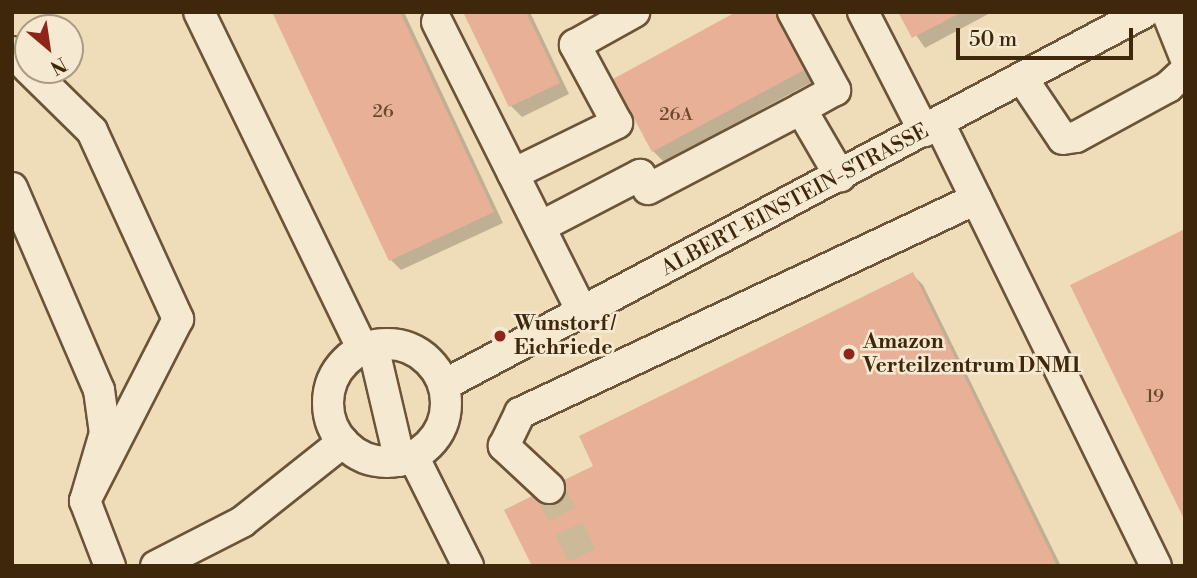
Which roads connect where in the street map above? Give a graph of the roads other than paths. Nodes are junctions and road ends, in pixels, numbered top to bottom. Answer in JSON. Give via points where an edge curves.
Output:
{"nodes":[{"id":1,"x":199,"y":12,"type":"edge"},
{"id":2,"x":634,"y":12,"type":"edge"},
{"id":3,"x":793,"y":12,"type":"edge"},
{"id":4,"x":863,"y":12,"type":"edge"},
{"id":5,"x":1167,"y":12,"type":"edge"},
{"id":6,"x":1133,"y":15,"type":"edge"},
{"id":7,"x":437,"y":22,"type":"dead end"},
{"id":8,"x":1185,"y":57,"type":"edge"},
{"id":9,"x":1185,"y":71,"type":"edge"},
{"id":10,"x":1022,"y":78,"type":"junction"},
{"id":11,"x":44,"y":84,"type":"edge"},
{"id":12,"x":801,"y":109,"type":"junction"},
{"id":13,"x":931,"y":127,"type":"junction"},
{"id":14,"x":513,"y":174,"type":"junction"},
{"id":15,"x":840,"y":176,"type":"junction"},
{"id":16,"x":12,"y":188,"type":"edge"},
{"id":17,"x":976,"y":199,"type":"junction"},
{"id":18,"x":540,"y":227,"type":"junction"},
{"id":19,"x":583,"y":313,"type":"junction"},
{"id":20,"x":368,"y":348,"type":"junction"},
{"id":21,"x":444,"y":385,"type":"junction"},
{"id":22,"x":343,"y":442,"type":"junction"},
{"id":23,"x":406,"y":459,"type":"junction"},
{"id":24,"x":549,"y":488,"type":"tunnel mouth"},
{"id":25,"x":85,"y":501,"type":"junction"},
{"id":26,"x":110,"y":566,"type":"edge"},
{"id":27,"x":156,"y":566,"type":"edge"},
{"id":28,"x":468,"y":566,"type":"edge"},
{"id":29,"x":1156,"y":566,"type":"edge"}],
"edges":[{"from":1,"to":20,"type":"street"},
{"from":2,"to":14,"type":"street","via":[[575,45],[617,123]]},
{"from":3,"to":12,"type":"street","via":[[835,90]]},
{"from":4,"to":13,"type":"street"},
{"from":5,"to":8,"type":"street"},
{"from":6,"to":10,"type":"street","name":"ALBERT-EINSTEIN-STRASSE"},
{"from":7,"to":14,"type":"street"},
{"from":9,"to":10,"type":"street","via":[[1168,88],[1076,137],[1063,139]]},
{"from":10,"to":13,"type":"street","name":"ALBERT-EINSTEIN-STRASSE"},
{"from":11,"to":25,"type":"street","via":[[92,131],[178,320]]},
{"from":12,"to":15,"type":"street"},
{"from":12,"to":18,"type":"street","via":[[648,190],[640,175]]},
{"from":13,"to":15,"type":"street","name":"ALBERT-EINSTEIN-STRASSE"},
{"from":13,"to":17,"type":"street"},
{"from":14,"to":18,"type":"street"},
{"from":15,"to":19,"type":"street","name":"ALBERT-EINSTEIN-STRASSE"},
{"from":16,"to":25,"type":"street","via":[[99,390],[105,433]]},
{"from":17,"to":24,"type":"street","via":[[520,412],[504,446]]},
{"from":17,"to":29,"type":"street"},
{"from":18,"to":19,"type":"street"},
{"from":19,"to":21,"type":"street","name":"ALBERT-EINSTEIN-STRASSE"},
{"from":20,"to":21,"type":"street","via":[[408,348],[436,369]]},
{"from":20,"to":22,"type":"street","via":[[336,374],[329,391],[328,409]]},
{"from":20,"to":23,"type":"street"},
{"from":21,"to":23,"type":"street","via":[[444,417],[435,439]]},
{"from":22,"to":23,"type":"street","via":[[369,459]]},
{"from":22,"to":27,"type":"street","via":[[242,522]]},
{"from":23,"to":28,"type":"street"},
{"from":25,"to":26,"type":"street"}]}
